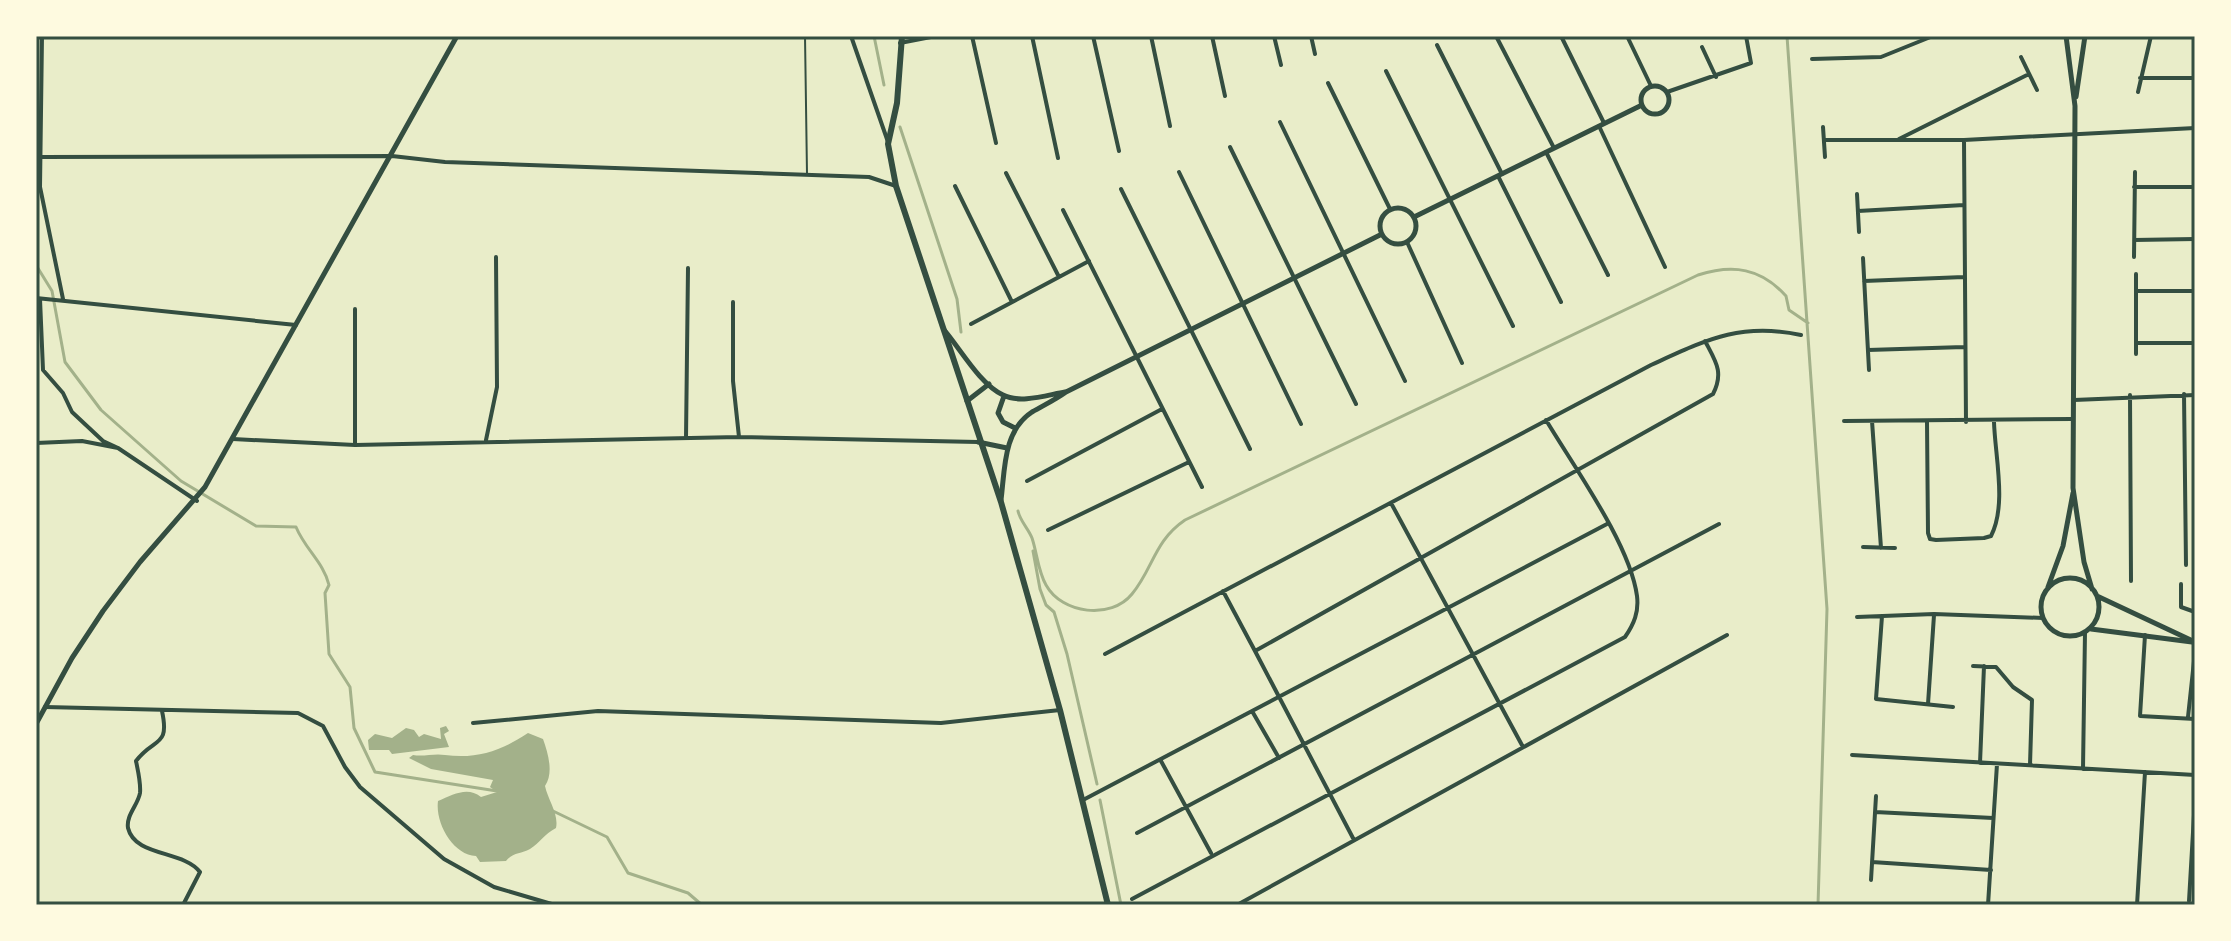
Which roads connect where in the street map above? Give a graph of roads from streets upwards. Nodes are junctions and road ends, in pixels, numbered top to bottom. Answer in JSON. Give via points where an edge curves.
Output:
{"nodes":[{"id":1,"x":42,"y":36,"type":"edge"},
{"id":2,"x":457,"y":36,"type":"edge"},
{"id":3,"x":851,"y":36,"type":"edge"},
{"id":4,"x":936,"y":36,"type":"edge"},
{"id":5,"x":972,"y":36,"type":"edge"},
{"id":6,"x":1032,"y":36,"type":"edge"},
{"id":7,"x":1093,"y":36,"type":"edge"},
{"id":8,"x":1151,"y":36,"type":"edge"},
{"id":9,"x":1212,"y":36,"type":"edge"},
{"id":10,"x":1274,"y":36,"type":"edge"},
{"id":11,"x":1311,"y":36,"type":"edge"},
{"id":12,"x":1496,"y":36,"type":"edge"},
{"id":13,"x":1561,"y":36,"type":"edge"},
{"id":14,"x":1627,"y":36,"type":"edge"},
{"id":15,"x":1746,"y":36,"type":"edge"},
{"id":16,"x":1933,"y":36,"type":"edge"},
{"id":17,"x":2066,"y":36,"type":"edge"},
{"id":18,"x":2085,"y":36,"type":"edge"},
{"id":19,"x":2151,"y":36,"type":"edge"},
{"id":20,"x":891,"y":37,"type":"edge"},
{"id":21,"x":901,"y":40,"type":"edge"},
{"id":22,"x":1437,"y":45,"type":"dead end"},
{"id":23,"x":1702,"y":47,"type":"dead end"},
{"id":24,"x":1315,"y":54,"type":"dead end"},
{"id":25,"x":2021,"y":57,"type":"dead end"},
{"id":26,"x":1812,"y":59,"type":"dead end"},
{"id":27,"x":1281,"y":65,"type":"dead end"},
{"id":28,"x":1386,"y":71,"type":"dead end"},
{"id":29,"x":2029,"y":74,"type":"junction"},
{"id":30,"x":1716,"y":77,"type":"junction"},
{"id":31,"x":2140,"y":78,"type":"junction"},
{"id":32,"x":2195,"y":78,"type":"edge"},
{"id":33,"x":1328,"y":83,"type":"dead end"},
{"id":34,"x":1651,"y":86,"type":"junction"},
{"id":35,"x":2037,"y":90,"type":"dead end"},
{"id":36,"x":1667,"y":92,"type":"junction"},
{"id":37,"x":2138,"y":92,"type":"dead end"},
{"id":38,"x":1225,"y":96,"type":"dead end"},
{"id":39,"x":1642,"y":105,"type":"junction"},
{"id":40,"x":2075,"y":106,"type":"junction"},
{"id":41,"x":1280,"y":122,"type":"dead end"},
{"id":42,"x":1602,"y":125,"type":"junction"},
{"id":43,"x":1170,"y":126,"type":"dead end"},
{"id":44,"x":1823,"y":127,"type":"dead end"},
{"id":45,"x":2195,"y":128,"type":"edge"},
{"id":46,"x":2075,"y":131,"type":"junction"},
{"id":47,"x":1824,"y":140,"type":"junction"},
{"id":48,"x":1897,"y":140,"type":"junction"},
{"id":49,"x":1964,"y":140,"type":"junction"},
{"id":50,"x":996,"y":143,"type":"dead end"},
{"id":51,"x":888,"y":144,"type":"junction"},
{"id":52,"x":1230,"y":147,"type":"dead end"},
{"id":53,"x":1554,"y":148,"type":"junction"},
{"id":54,"x":1119,"y":151,"type":"dead end"},
{"id":55,"x":1546,"y":152,"type":"junction"},
{"id":56,"x":392,"y":156,"type":"junction"},
{"id":57,"x":42,"y":157,"type":"junction"},
{"id":58,"x":1825,"y":157,"type":"dead end"},
{"id":59,"x":1058,"y":158,"type":"dead end"},
{"id":60,"x":1179,"y":172,"type":"dead end"},
{"id":61,"x":2135,"y":172,"type":"dead end"},
{"id":62,"x":1006,"y":173,"type":"dead end"},
{"id":63,"x":1500,"y":175,"type":"junction"},
{"id":64,"x":896,"y":186,"type":"junction"},
{"id":65,"x":955,"y":186,"type":"dead end"},
{"id":66,"x":2134,"y":187,"type":"junction"},
{"id":67,"x":2195,"y":187,"type":"edge"},
{"id":68,"x":1121,"y":189,"type":"dead end"},
{"id":69,"x":1857,"y":194,"type":"dead end"},
{"id":70,"x":1451,"y":199,"type":"junction"},
{"id":71,"x":1964,"y":205,"type":"junction"},
{"id":72,"x":1390,"y":209,"type":"junction"},
{"id":73,"x":1063,"y":210,"type":"dead end"},
{"id":74,"x":1858,"y":211,"type":"junction"},
{"id":75,"x":1414,"y":217,"type":"junction"},
{"id":76,"x":1859,"y":232,"type":"dead end"},
{"id":77,"x":1382,"y":234,"type":"junction"},
{"id":78,"x":2195,"y":239,"type":"edge"},
{"id":79,"x":2134,"y":240,"type":"junction"},
{"id":80,"x":1407,"y":242,"type":"junction"},
{"id":81,"x":1344,"y":253,"type":"junction"},
{"id":82,"x":496,"y":257,"type":"dead end"},
{"id":83,"x":2134,"y":257,"type":"dead end"},
{"id":84,"x":1863,"y":258,"type":"dead end"},
{"id":85,"x":1089,"y":261,"type":"junction"},
{"id":86,"x":1665,"y":267,"type":"dead end"},
{"id":87,"x":688,"y":268,"type":"dead end"},
{"id":88,"x":2136,"y":274,"type":"dead end"},
{"id":89,"x":1608,"y":275,"type":"dead end"},
{"id":90,"x":1059,"y":277,"type":"junction"},
{"id":91,"x":1964,"y":277,"type":"junction"},
{"id":92,"x":1294,"y":278,"type":"junction"},
{"id":93,"x":1864,"y":281,"type":"junction"},
{"id":94,"x":2136,"y":291,"type":"junction"},
{"id":95,"x":2195,"y":291,"type":"edge"},
{"id":96,"x":38,"y":298,"type":"edge"},
{"id":97,"x":63,"y":299,"type":"junction"},
{"id":98,"x":733,"y":302,"type":"dead end"},
{"id":99,"x":1012,"y":302,"type":"junction"},
{"id":100,"x":1561,"y":302,"type":"dead end"},
{"id":101,"x":1243,"y":303,"type":"junction"},
{"id":102,"x":355,"y":309,"type":"dead end"},
{"id":103,"x":971,"y":324,"type":"dead end"},
{"id":104,"x":296,"y":325,"type":"junction"},
{"id":105,"x":1513,"y":326,"type":"dead end"},
{"id":106,"x":1192,"y":328,"type":"junction"},
{"id":107,"x":944,"y":330,"type":"junction"},
{"id":108,"x":1801,"y":335,"type":"dead end"},
{"id":109,"x":1705,"y":341,"type":"junction"},
{"id":110,"x":2137,"y":343,"type":"junction"},
{"id":111,"x":2195,"y":343,"type":"edge"},
{"id":112,"x":1964,"y":347,"type":"junction"},
{"id":113,"x":1868,"y":350,"type":"junction"},
{"id":114,"x":2136,"y":354,"type":"dead end"},
{"id":115,"x":1138,"y":355,"type":"junction"},
{"id":116,"x":1462,"y":363,"type":"dead end"},
{"id":117,"x":1869,"y":370,"type":"dead end"},
{"id":118,"x":1405,"y":381,"type":"dead end"},
{"id":119,"x":989,"y":384,"type":"junction"},
{"id":120,"x":1066,"y":392,"type":"junction"},
{"id":121,"x":2184,"y":394,"type":"junction"},
{"id":122,"x":2130,"y":395,"type":"junction"},
{"id":123,"x":2195,"y":395,"type":"edge"},
{"id":124,"x":1004,"y":396,"type":"junction"},
{"id":125,"x":2072,"y":400,"type":"junction"},
{"id":126,"x":966,"y":402,"type":"junction"},
{"id":127,"x":1356,"y":404,"type":"dead end"},
{"id":128,"x":1163,"y":408,"type":"junction"},
{"id":129,"x":2072,"y":419,"type":"junction"},
{"id":130,"x":1546,"y":420,"type":"junction"},
{"id":131,"x":1844,"y":421,"type":"dead end"},
{"id":132,"x":1872,"y":421,"type":"junction"},
{"id":133,"x":1927,"y":422,"type":"junction"},
{"id":134,"x":1966,"y":422,"type":"junction"},
{"id":135,"x":1994,"y":422,"type":"junction"},
{"id":136,"x":1301,"y":424,"type":"dead end"},
{"id":137,"x":1015,"y":428,"type":"junction"},
{"id":138,"x":739,"y":437,"type":"junction"},
{"id":139,"x":686,"y":438,"type":"junction"},
{"id":140,"x":233,"y":439,"type":"junction"},
{"id":141,"x":486,"y":440,"type":"junction"},
{"id":142,"x":978,"y":442,"type":"junction"},
{"id":143,"x":36,"y":443,"type":"edge"},
{"id":144,"x":355,"y":445,"type":"junction"},
{"id":145,"x":118,"y":448,"type":"junction"},
{"id":146,"x":1007,"y":448,"type":"junction"},
{"id":147,"x":1250,"y":449,"type":"dead end"},
{"id":148,"x":1189,"y":462,"type":"junction"},
{"id":149,"x":1576,"y":471,"type":"junction"},
{"id":150,"x":1027,"y":481,"type":"dead end"},
{"id":151,"x":1202,"y":487,"type":"dead end"},
{"id":152,"x":2073,"y":488,"type":"junction"},
{"id":153,"x":197,"y":501,"type":"junction"},
{"id":154,"x":1001,"y":502,"type":"junction"},
{"id":155,"x":1391,"y":503,"type":"junction"},
{"id":156,"x":1607,"y":524,"type":"junction"},
{"id":157,"x":1719,"y":524,"type":"dead end"},
{"id":158,"x":1048,"y":530,"type":"dead end"},
{"id":159,"x":1863,"y":547,"type":"dead end"},
{"id":160,"x":1881,"y":548,"type":"junction"},
{"id":161,"x":1895,"y":548,"type":"dead end"},
{"id":162,"x":1421,"y":558,"type":"junction"},
{"id":163,"x":2186,"y":565,"type":"dead end"},
{"id":164,"x":1631,"y":571,"type":"junction"},
{"id":165,"x":2131,"y":581,"type":"dead end"},
{"id":166,"x":2181,"y":584,"type":"dead end"},
{"id":167,"x":2092,"y":589,"type":"junction"},
{"id":168,"x":2046,"y":590,"type":"junction"},
{"id":169,"x":1223,"y":591,"type":"junction"},
{"id":170,"x":2097,"y":596,"type":"junction"},
{"id":171,"x":1448,"y":608,"type":"junction"},
{"id":172,"x":2195,"y":612,"type":"edge"},
{"id":173,"x":1934,"y":614,"type":"junction"},
{"id":174,"x":1882,"y":615,"type":"junction"},
{"id":175,"x":1857,"y":617,"type":"dead end"},
{"id":176,"x":2043,"y":618,"type":"junction"},
{"id":177,"x":2087,"y":630,"type":"junction"},
{"id":178,"x":1727,"y":635,"type":"dead end"},
{"id":179,"x":2145,"y":635,"type":"junction"},
{"id":180,"x":2195,"y":643,"type":"edge"},
{"id":181,"x":1255,"y":651,"type":"junction"},
{"id":182,"x":2195,"y":652,"type":"edge"},
{"id":183,"x":1105,"y":654,"type":"dead end"},
{"id":184,"x":1473,"y":655,"type":"junction"},
{"id":185,"x":1973,"y":666,"type":"dead end"},
{"id":186,"x":1984,"y":666,"type":"junction"},
{"id":187,"x":1279,"y":697,"type":"junction"},
{"id":188,"x":1499,"y":702,"type":"junction"},
{"id":189,"x":1928,"y":704,"type":"junction"},
{"id":190,"x":45,"y":707,"type":"junction"},
{"id":191,"x":1953,"y":707,"type":"dead end"},
{"id":192,"x":1060,"y":710,"type":"junction"},
{"id":193,"x":162,"y":711,"type":"junction"},
{"id":194,"x":1252,"y":711,"type":"junction"},
{"id":195,"x":2188,"y":718,"type":"junction"},
{"id":196,"x":2195,"y":719,"type":"edge"},
{"id":197,"x":473,"y":723,"type":"dead end"},
{"id":198,"x":36,"y":724,"type":"edge"},
{"id":199,"x":1304,"y":744,"type":"junction"},
{"id":200,"x":1523,"y":747,"type":"junction"},
{"id":201,"x":1852,"y":755,"type":"dead end"},
{"id":202,"x":1279,"y":758,"type":"junction"},
{"id":203,"x":1160,"y":760,"type":"junction"},
{"id":204,"x":1980,"y":763,"type":"junction"},
{"id":205,"x":1997,"y":764,"type":"junction"},
{"id":206,"x":2030,"y":765,"type":"junction"},
{"id":207,"x":2083,"y":769,"type":"junction"},
{"id":208,"x":2145,"y":772,"type":"junction"},
{"id":209,"x":2195,"y":775,"type":"edge"},
{"id":210,"x":1329,"y":792,"type":"junction"},
{"id":211,"x":1876,"y":796,"type":"dead end"},
{"id":212,"x":1083,"y":800,"type":"junction"},
{"id":213,"x":1186,"y":807,"type":"junction"},
{"id":214,"x":1875,"y":812,"type":"junction"},
{"id":215,"x":2194,"y":815,"type":"edge"},
{"id":216,"x":1994,"y":818,"type":"junction"},
{"id":217,"x":2194,"y":830,"type":"edge"},
{"id":218,"x":1137,"y":833,"type":"dead end"},
{"id":219,"x":1354,"y":840,"type":"junction"},
{"id":220,"x":1211,"y":853,"type":"junction"},
{"id":221,"x":1872,"y":862,"type":"junction"},
{"id":222,"x":1991,"y":870,"type":"junction"},
{"id":223,"x":1871,"y":880,"type":"dead end"},
{"id":224,"x":2193,"y":883,"type":"edge"},
{"id":225,"x":1132,"y":899,"type":"dead end"},
{"id":226,"x":2189,"y":901,"type":"dead end"},
{"id":227,"x":183,"y":905,"type":"edge"},
{"id":228,"x":555,"y":905,"type":"edge"},
{"id":229,"x":1108,"y":905,"type":"edge"},
{"id":230,"x":1237,"y":905,"type":"edge"},
{"id":231,"x":1988,"y":905,"type":"edge"},
{"id":232,"x":2137,"y":905,"type":"edge"}],
"edges":[{"from":1,"to":57,"type":"street"},
{"from":2,"to":56,"type":"street"},
{"from":3,"to":51,"type":"street"},
{"from":4,"to":21,"type":"street"},
{"from":5,"to":50,"type":"street"},
{"from":6,"to":59,"type":"street"},
{"from":7,"to":54,"type":"street"},
{"from":8,"to":43,"type":"street"},
{"from":9,"to":38,"type":"street"},
{"from":10,"to":27,"type":"street"},
{"from":11,"to":24,"type":"street"},
{"from":12,"to":53,"type":"street"},
{"from":13,"to":42,"type":"street"},
{"from":14,"to":34,"type":"street"},
{"from":15,"to":30,"type":"street","via":[[1751,63]]},
{"from":16,"to":26,"type":"street","via":[[1881,57]]},
{"from":17,"to":40,"type":"street"},
{"from":18,"to":40,"type":"street"},
{"from":19,"to":31,"type":"street"},
{"from":20,"to":21,"type":"main road"},
{"from":21,"to":51,"type":"main road"},
{"from":22,"to":63,"type":"street"},
{"from":23,"to":30,"type":"street"},
{"from":25,"to":29,"type":"street"},
{"from":28,"to":70,"type":"street"},
{"from":29,"to":35,"type":"street"},
{"from":29,"to":48,"type":"street"},
{"from":30,"to":36,"type":"street"},
{"from":31,"to":32,"type":"street"},
{"from":31,"to":37,"type":"street"},
{"from":33,"to":72,"type":"street"},
{"from":34,"to":36,"type":"street"},
{"from":34,"to":39,"type":"street","via":[[1643,92]]},
{"from":36,"to":39,"type":"street","via":[[1669,101],[1661,112],[1652,114]]},
{"from":39,"to":42,"type":"street"},
{"from":40,"to":46,"type":"street"},
{"from":41,"to":81,"type":"street"},
{"from":42,"to":53,"type":"street"},
{"from":42,"to":86,"type":"street"},
{"from":44,"to":47,"type":"street"},
{"from":45,"to":46,"type":"street"},
{"from":46,"to":49,"type":"street"},
{"from":46,"to":125,"type":"street"},
{"from":47,"to":48,"type":"street"},
{"from":47,"to":58,"type":"street"},
{"from":48,"to":49,"type":"street"},
{"from":49,"to":71,"type":"street"},
{"from":51,"to":64,"type":"main road"},
{"from":52,"to":92,"type":"street"},
{"from":53,"to":55,"type":"street"},
{"from":55,"to":63,"type":"street"},
{"from":55,"to":89,"type":"street"},
{"from":56,"to":57,"type":"street"},
{"from":56,"to":64,"type":"street","via":[[869,177]]},
{"from":56,"to":104,"type":"street"},
{"from":57,"to":97,"type":"street","via":[[40,187]]},
{"from":60,"to":101,"type":"street"},
{"from":61,"to":66,"type":"street"},
{"from":62,"to":90,"type":"street"},
{"from":63,"to":70,"type":"street"},
{"from":63,"to":100,"type":"street"},
{"from":64,"to":107,"type":"main road"},
{"from":65,"to":99,"type":"street"},
{"from":66,"to":67,"type":"street"},
{"from":66,"to":79,"type":"street"},
{"from":68,"to":106,"type":"street"},
{"from":69,"to":74,"type":"street"},
{"from":70,"to":75,"type":"street"},
{"from":70,"to":105,"type":"street"},
{"from":71,"to":74,"type":"street"},
{"from":71,"to":91,"type":"street"},
{"from":72,"to":75,"type":"street","via":[[1406,209]]},
{"from":72,"to":77,"type":"street","via":[[1381,223]]},
{"from":73,"to":85,"type":"street"},
{"from":74,"to":76,"type":"street"},
{"from":75,"to":80,"type":"street","via":[[1416,228]]},
{"from":77,"to":80,"type":"street","via":[[1396,244]]},
{"from":77,"to":81,"type":"street"},
{"from":78,"to":79,"type":"street"},
{"from":79,"to":83,"type":"street"},
{"from":80,"to":116,"type":"street"},
{"from":81,"to":92,"type":"street"},
{"from":81,"to":118,"type":"street"},
{"from":82,"to":141,"type":"street","via":[[497,387]]},
{"from":84,"to":93,"type":"street"},
{"from":85,"to":90,"type":"street"},
{"from":85,"to":115,"type":"street"},
{"from":87,"to":139,"type":"street"},
{"from":88,"to":94,"type":"street"},
{"from":90,"to":99,"type":"street"},
{"from":91,"to":93,"type":"street"},
{"from":91,"to":112,"type":"street"},
{"from":92,"to":101,"type":"street"},
{"from":92,"to":127,"type":"street"},
{"from":93,"to":113,"type":"street"},
{"from":94,"to":95,"type":"street"},
{"from":94,"to":110,"type":"street"},
{"from":96,"to":97,"type":"street"},
{"from":96,"to":145,"type":"street","via":[[43,370],[72,412]]},
{"from":97,"to":104,"type":"street"},
{"from":98,"to":138,"type":"street"},
{"from":99,"to":103,"type":"street"},
{"from":101,"to":106,"type":"street"},
{"from":101,"to":136,"type":"street"},
{"from":102,"to":144,"type":"street"},
{"from":104,"to":140,"type":"street"},
{"from":106,"to":115,"type":"street"},
{"from":106,"to":147,"type":"street"},
{"from":107,"to":119,"type":"street"},
{"from":107,"to":126,"type":"main road"},
{"from":108,"to":109,"type":"street","via":[[1770,328],[1723,333]]},
{"from":109,"to":130,"type":"street"},
{"from":109,"to":149,"type":"street","via":[[1720,368],[1713,394]]},
{"from":110,"to":111,"type":"street"},
{"from":110,"to":114,"type":"street"},
{"from":112,"to":113,"type":"street"},
{"from":112,"to":134,"type":"street"},
{"from":113,"to":117,"type":"street"},
{"from":115,"to":120,"type":"street"},
{"from":115,"to":128,"type":"street"},
{"from":119,"to":124,"type":"street"},
{"from":119,"to":126,"type":"street"},
{"from":120,"to":124,"type":"street"},
{"from":120,"to":137,"type":"street"},
{"from":121,"to":122,"type":"street"},
{"from":121,"to":123,"type":"street"},
{"from":121,"to":163,"type":"street"},
{"from":122,"to":125,"type":"street"},
{"from":122,"to":165,"type":"street"},
{"from":124,"to":137,"type":"street","via":[[998,413]]},
{"from":125,"to":129,"type":"street"},
{"from":126,"to":142,"type":"main road"},
{"from":128,"to":148,"type":"street"},
{"from":128,"to":150,"type":"street"},
{"from":129,"to":135,"type":"street"},
{"from":129,"to":152,"type":"street"},
{"from":130,"to":149,"type":"street"},
{"from":130,"to":155,"type":"street"},
{"from":131,"to":132,"type":"street"},
{"from":132,"to":133,"type":"street"},
{"from":132,"to":160,"type":"street"},
{"from":133,"to":134,"type":"street"},
{"from":133,"to":135,"type":"street","via":[[1930,539],[1991,536],[1998,514]]},
{"from":134,"to":135,"type":"street"},
{"from":137,"to":146,"type":"street"},
{"from":138,"to":139,"type":"street"},
{"from":138,"to":142,"type":"street"},
{"from":139,"to":141,"type":"street"},
{"from":140,"to":144,"type":"street"},
{"from":140,"to":153,"type":"street"},
{"from":141,"to":144,"type":"street"},
{"from":142,"to":146,"type":"street"},
{"from":142,"to":154,"type":"main road"},
{"from":143,"to":145,"type":"street","via":[[82,441]]},
{"from":145,"to":153,"type":"street"},
{"from":146,"to":154,"type":"street"},
{"from":148,"to":151,"type":"street"},
{"from":148,"to":158,"type":"street"},
{"from":149,"to":156,"type":"street"},
{"from":149,"to":162,"type":"street"},
{"from":152,"to":167,"type":"street"},
{"from":152,"to":168,"type":"street","via":[[2063,546]]},
{"from":153,"to":190,"type":"street","via":[[103,611]]},
{"from":154,"to":192,"type":"main road"},
{"from":155,"to":162,"type":"street"},
{"from":155,"to":169,"type":"street"},
{"from":156,"to":164,"type":"street"},
{"from":156,"to":171,"type":"street"},
{"from":157,"to":164,"type":"street"},
{"from":159,"to":160,"type":"street"},
{"from":160,"to":161,"type":"street"},
{"from":162,"to":171,"type":"street"},
{"from":162,"to":181,"type":"street"},
{"from":164,"to":184,"type":"street"},
{"from":164,"to":188,"type":"street","via":[[1635,623],[1625,637]]},
{"from":166,"to":172,"type":"street","via":[[2181,607]]},
{"from":167,"to":168,"type":"street","via":[[2069,578]]},
{"from":167,"to":170,"type":"street"},
{"from":168,"to":176,"type":"street"},
{"from":169,"to":181,"type":"street"},
{"from":169,"to":183,"type":"street"},
{"from":170,"to":177,"type":"street","via":[[2098,613]]},
{"from":170,"to":180,"type":"street"},
{"from":171,"to":184,"type":"street"},
{"from":171,"to":187,"type":"street"},
{"from":173,"to":174,"type":"street"},
{"from":173,"to":176,"type":"street"},
{"from":173,"to":189,"type":"street"},
{"from":174,"to":175,"type":"street"},
{"from":174,"to":189,"type":"street","via":[[1876,699]]},
{"from":176,"to":177,"type":"street","via":[[2056,633],[2076,636]]},
{"from":177,"to":179,"type":"street"},
{"from":177,"to":207,"type":"street"},
{"from":178,"to":200,"type":"street"},
{"from":179,"to":180,"type":"street"},
{"from":179,"to":195,"type":"street","via":[[2140,716]]},
{"from":181,"to":187,"type":"street"},
{"from":182,"to":195,"type":"street"},
{"from":184,"to":188,"type":"street"},
{"from":184,"to":199,"type":"street"},
{"from":185,"to":186,"type":"street"},
{"from":186,"to":204,"type":"street"},
{"from":186,"to":206,"type":"street","via":[[1996,667],[2032,700]]},
{"from":187,"to":194,"type":"street"},
{"from":187,"to":199,"type":"street"},
{"from":188,"to":200,"type":"street"},
{"from":188,"to":210,"type":"street"},
{"from":189,"to":191,"type":"street"},
{"from":190,"to":193,"type":"street"},
{"from":190,"to":198,"type":"street"},
{"from":192,"to":197,"type":"street","via":[[951,723],[598,711]]},
{"from":192,"to":212,"type":"main road"},
{"from":193,"to":227,"type":"street","via":[[167,731],[136,761],[140,794],[129,833],[161,854],[185,858],[200,872]]},
{"from":193,"to":228,"type":"street","via":[[298,713],[323,726],[360,787],[444,859],[494,887]]},
{"from":194,"to":202,"type":"street"},
{"from":194,"to":203,"type":"street"},
{"from":195,"to":196,"type":"street"},
{"from":199,"to":202,"type":"street"},
{"from":199,"to":210,"type":"street"},
{"from":200,"to":219,"type":"street"},
{"from":201,"to":204,"type":"street"},
{"from":202,"to":213,"type":"street"},
{"from":203,"to":212,"type":"street"},
{"from":203,"to":213,"type":"street"},
{"from":204,"to":205,"type":"street"},
{"from":205,"to":206,"type":"street"},
{"from":205,"to":216,"type":"street"},
{"from":206,"to":207,"type":"street"},
{"from":207,"to":208,"type":"street"},
{"from":208,"to":209,"type":"street"},
{"from":208,"to":232,"type":"street"},
{"from":210,"to":219,"type":"street"},
{"from":210,"to":220,"type":"street"},
{"from":211,"to":214,"type":"street"},
{"from":212,"to":229,"type":"main road"},
{"from":213,"to":218,"type":"street"},
{"from":213,"to":220,"type":"street"},
{"from":214,"to":216,"type":"street"},
{"from":214,"to":221,"type":"street"},
{"from":215,"to":217,"type":"street"},
{"from":216,"to":222,"type":"street"},
{"from":217,"to":224,"type":"street"},
{"from":219,"to":230,"type":"street"},
{"from":220,"to":225,"type":"street"},
{"from":221,"to":222,"type":"street"},
{"from":221,"to":223,"type":"street"},
{"from":222,"to":231,"type":"street"},
{"from":224,"to":226,"type":"street"}]}
